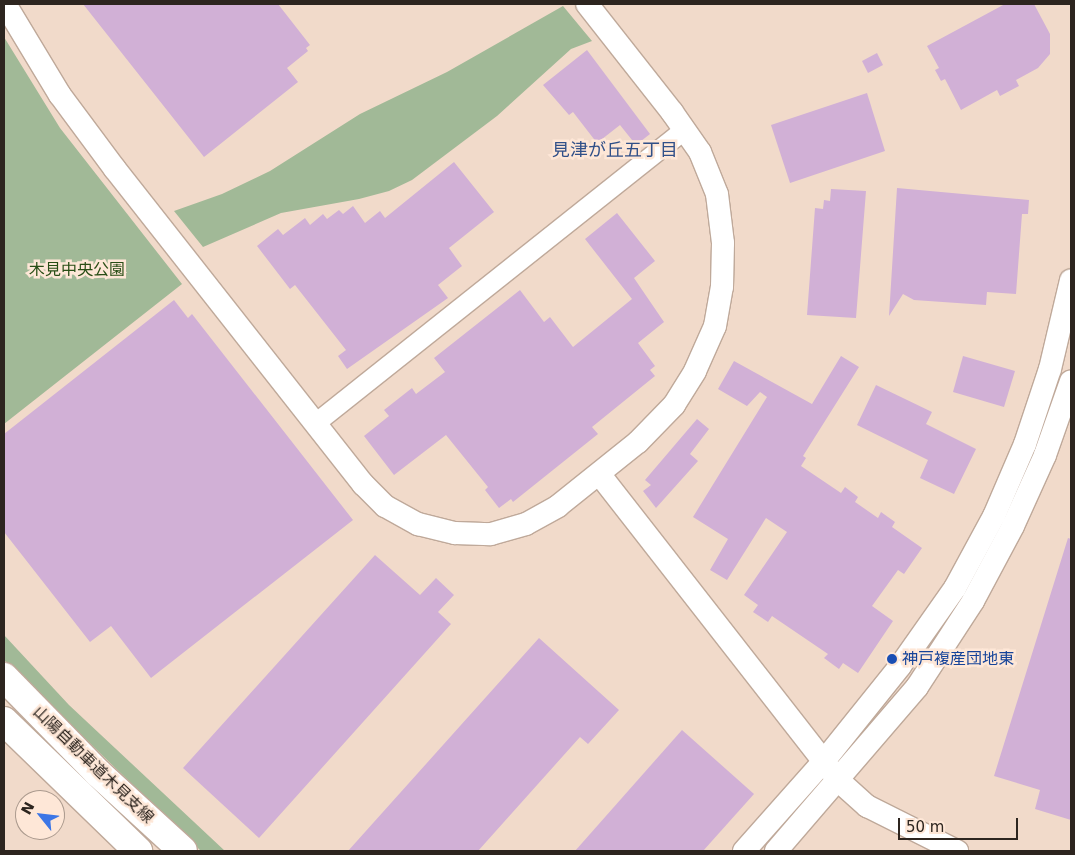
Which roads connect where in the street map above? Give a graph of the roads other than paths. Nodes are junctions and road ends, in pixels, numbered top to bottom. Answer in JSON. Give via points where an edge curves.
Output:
{"nodes":[{"id":1,"x":5,"y":4,"type":"edge"},
{"id":2,"x":587,"y":4,"type":"edge"},
{"id":3,"x":684,"y":129,"type":"junction"},
{"id":4,"x":1071,"y":280,"type":"edge"},
{"id":5,"x":1071,"y":381,"type":"edge"},
{"id":6,"x":315,"y":423,"type":"junction"},
{"id":7,"x":600,"y":476,"type":"junction"},
{"id":8,"x":4,"y":678,"type":"edge"},
{"id":9,"x":4,"y":721,"type":"edge"},
{"id":10,"x":824,"y":761,"type":"junction"},
{"id":11,"x":838,"y":781,"type":"junction"},
{"id":12,"x":138,"y":851,"type":"edge"},
{"id":13,"x":183,"y":851,"type":"edge"},
{"id":14,"x":744,"y":851,"type":"edge"},
{"id":15,"x":776,"y":851,"type":"edge"},
{"id":16,"x":957,"y":851,"type":"edge"}],
"edges":[{"from":1,"to":6,"type":"street","via":[[60,95],[114,169]]},
{"from":2,"to":3,"type":"street"},
{"from":3,"to":6,"type":"street"},
{"from":3,"to":7,"type":"street","via":[[700,152],[717,194],[724,243],[722,287],[715,326],[695,371],[674,404]]},
{"from":4,"to":10,"type":"street","via":[[1050,368],[1024,444],[994,516],[955,588],[900,666]]},
{"from":5,"to":11,"type":"street","via":[[1045,455],[1013,526],[973,601],[917,686]]},
{"from":6,"to":7,"type":"street","via":[[385,506],[418,524],[455,533],[491,534],[526,524]]},
{"from":7,"to":10,"type":"street"},
{"from":8,"to":13,"type":"highway","name":"山陽自動車道木見支線","via":[[98,773]]},
{"from":9,"to":12,"type":"highway","name":"山陽自動車道木見支線"},
{"from":10,"to":11,"type":"street"},
{"from":10,"to":14,"type":"street"},
{"from":11,"to":15,"type":"street"},
{"from":11,"to":16,"type":"street","via":[[866,806]]}]}
